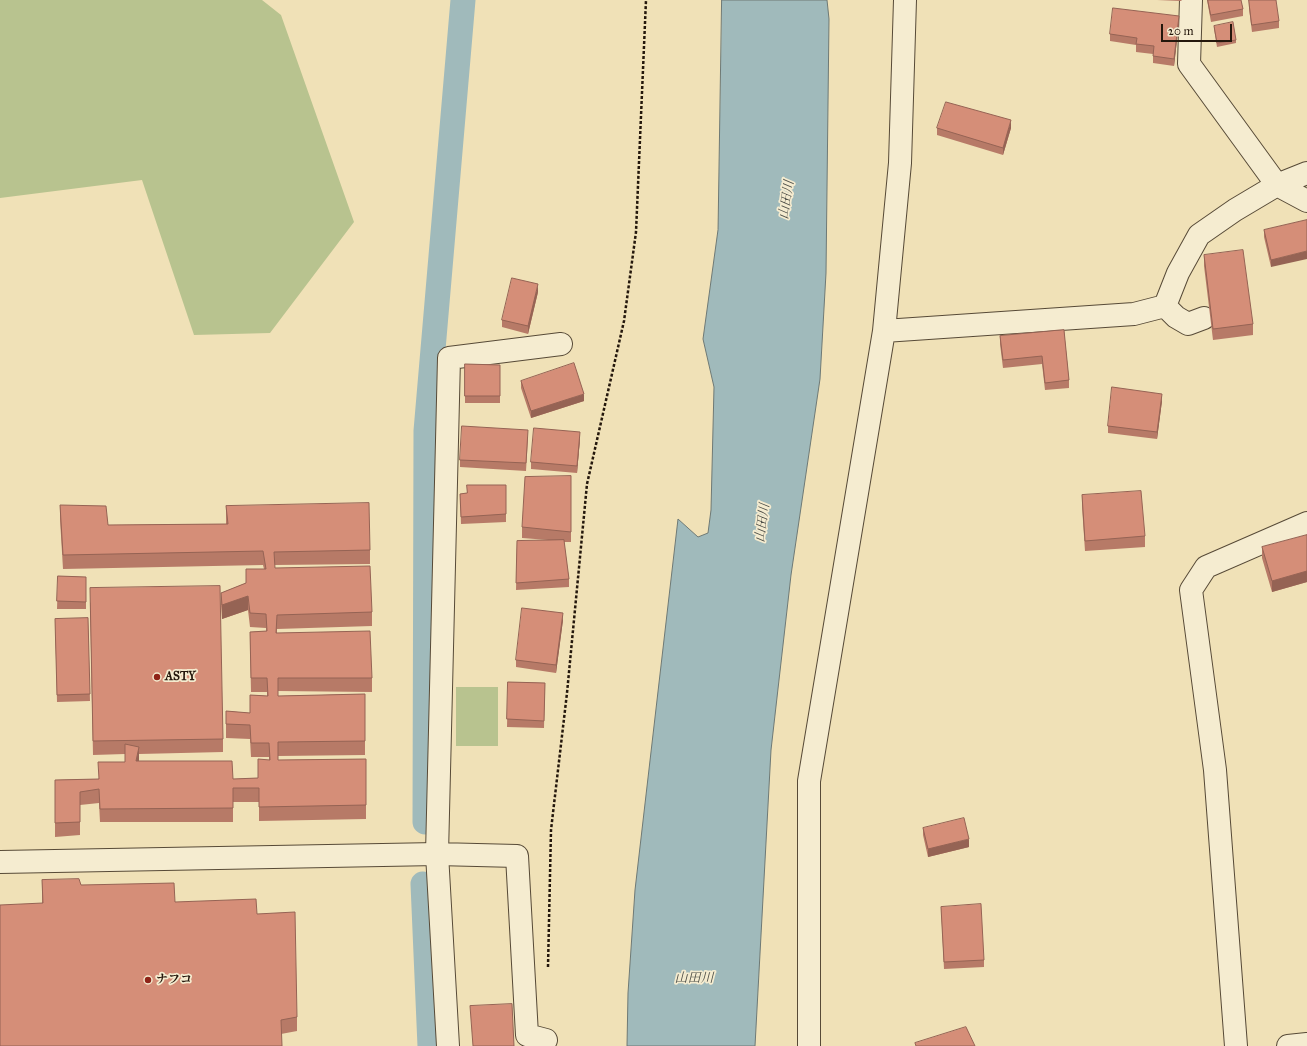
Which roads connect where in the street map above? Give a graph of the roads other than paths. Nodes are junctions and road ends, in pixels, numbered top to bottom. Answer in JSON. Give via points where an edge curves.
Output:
{"nodes":[{"id":1,"x":905,"y":0,"type":"edge"},
{"id":2,"x":1191,"y":0,"type":"edge"},
{"id":3,"x":1307,"y":173,"type":"edge"},
{"id":4,"x":1277,"y":186,"type":"junction"},
{"id":5,"x":1307,"y":201,"type":"edge"},
{"id":6,"x":1164,"y":306,"type":"junction"},
{"id":7,"x":1204,"y":318,"type":"dead end"},
{"id":8,"x":884,"y":331,"type":"junction"},
{"id":9,"x":561,"y":344,"type":"dead end"},
{"id":10,"x":1307,"y":522,"type":"edge"},
{"id":11,"x":437,"y":854,"type":"junction"},
{"id":12,"x":0,"y":862,"type":"edge"},
{"id":13,"x":546,"y":1040,"type":"dead end"},
{"id":14,"x":1307,"y":1044,"type":"edge"},
{"id":15,"x":448,"y":1046,"type":"edge"},
{"id":16,"x":809,"y":1046,"type":"edge"},
{"id":17,"x":1236,"y":1046,"type":"edge"},
{"id":18,"x":1288,"y":1046,"type":"edge"}],
"edges":[{"from":1,"to":8,"type":"street","via":[[900,163]]},
{"from":2,"to":4,"type":"street","via":[[1188,64]]},
{"from":3,"to":4,"type":"street"},
{"from":4,"to":5,"type":"street"},
{"from":4,"to":6,"type":"street","via":[[1235,210],[1200,235]]},
{"from":6,"to":7,"type":"street","via":[[1188,324]]},
{"from":6,"to":8,"type":"street","via":[[1134,314]]},
{"from":8,"to":16,"type":"street","via":[[809,781]]},
{"from":9,"to":11,"type":"street","via":[[449,358]]},
{"from":10,"to":17,"type":"street","via":[[1206,567],[1191,590],[1214,770]]},
{"from":11,"to":12,"type":"street"},
{"from":11,"to":13,"type":"street","via":[[517,856],[527,1035]]},
{"from":11,"to":15,"type":"street"},
{"from":14,"to":18,"type":"street"}]}
